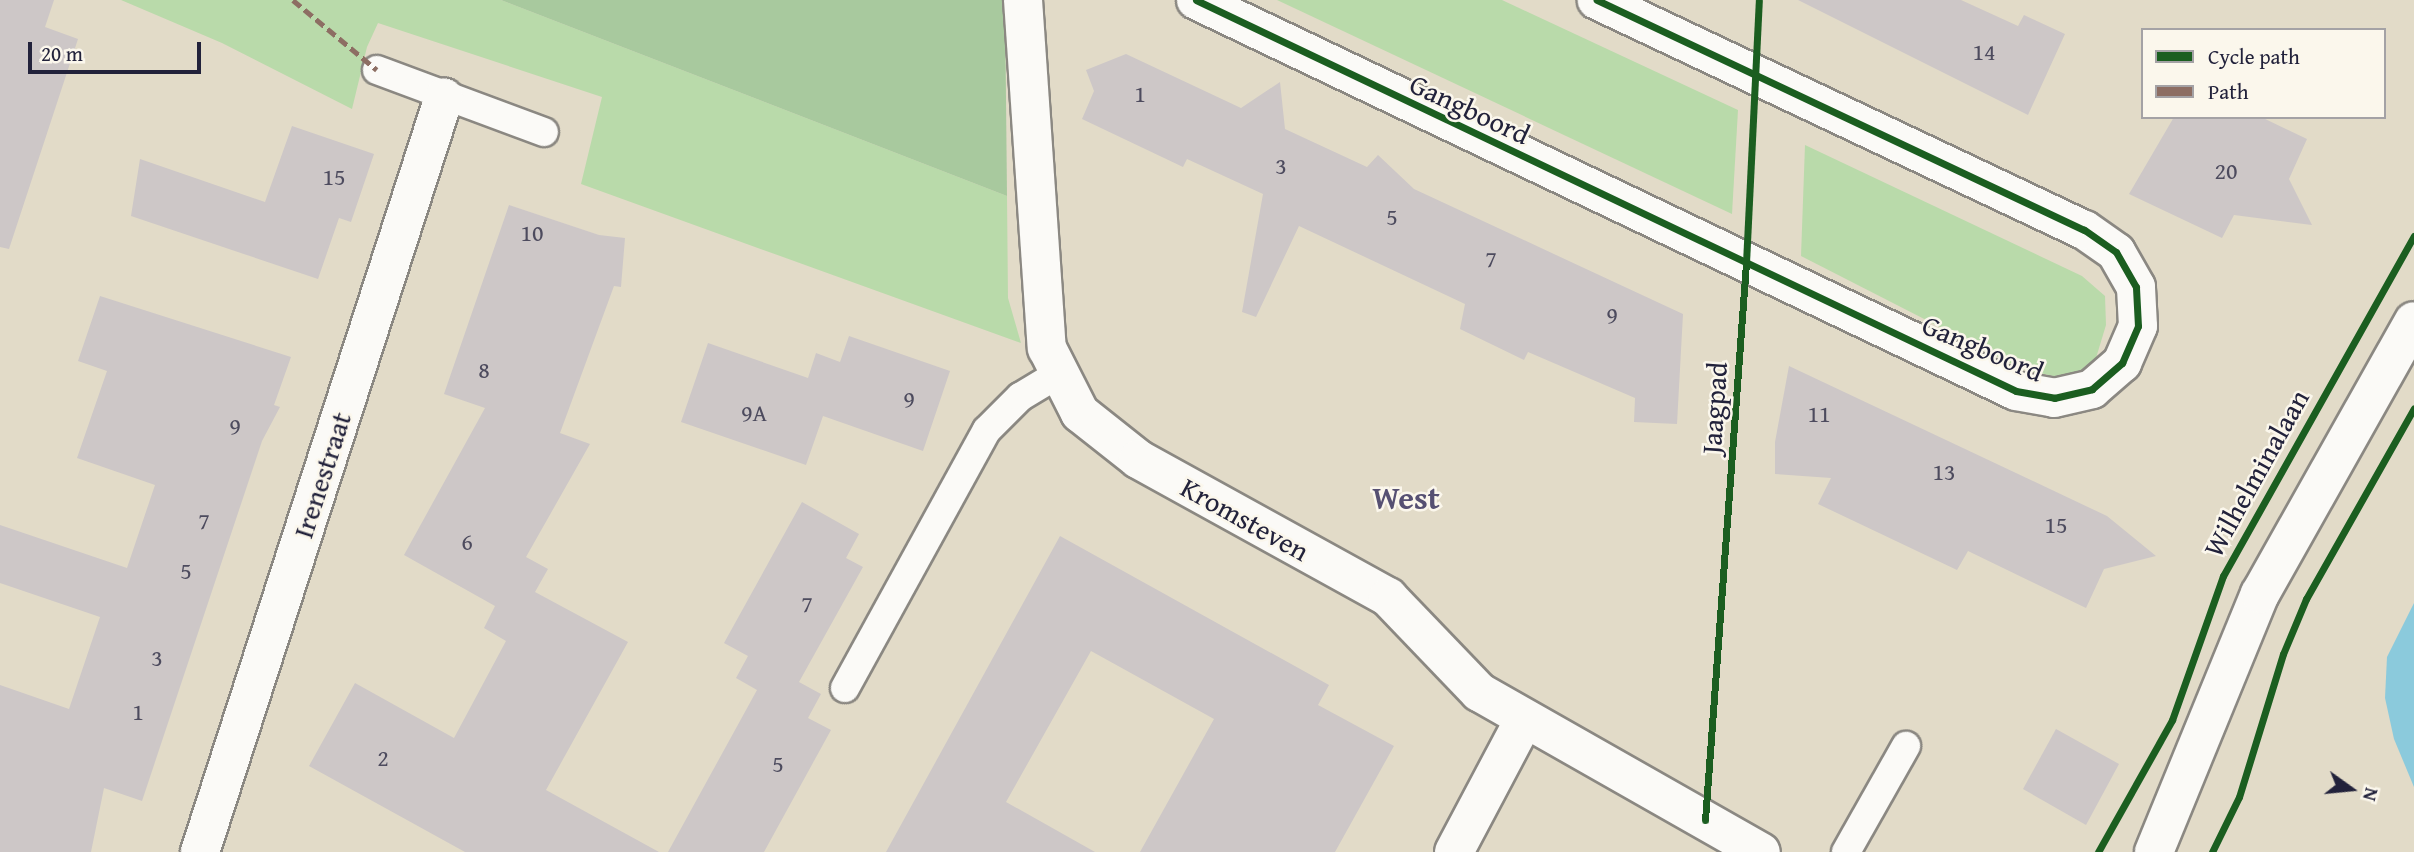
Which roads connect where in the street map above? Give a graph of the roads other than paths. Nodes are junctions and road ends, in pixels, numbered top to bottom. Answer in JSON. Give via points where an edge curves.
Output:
{"nodes":[{"id":1,"x":1023,"y":0,"type":"edge"},
{"id":2,"x":1196,"y":0,"type":"edge"},
{"id":3,"x":1597,"y":0,"type":"edge"},
{"id":4,"x":377,"y":70,"type":"dead end"},
{"id":5,"x":443,"y":97,"type":"junction"},
{"id":6,"x":544,"y":132,"type":"dead end"},
{"id":7,"x":2414,"y":321,"type":"edge"},
{"id":8,"x":1060,"y":373,"type":"junction"},
{"id":9,"x":845,"y":688,"type":"dead end"},
{"id":10,"x":1524,"y":720,"type":"junction"},
{"id":11,"x":1906,"y":746,"type":"dead end"},
{"id":12,"x":200,"y":852,"type":"edge"},
{"id":13,"x":1454,"y":852,"type":"edge"},
{"id":14,"x":1761,"y":852,"type":"edge"},
{"id":15,"x":1846,"y":852,"type":"edge"},
{"id":16,"x":2154,"y":852,"type":"edge"}],
"edges":[{"from":1,"to":8,"type":"street","name":"Kromsteven","via":[[1047,348]]},
{"from":2,"to":3,"type":"street","name":"Gangboord","via":[[2016,391],[2054,398],[2092,389],[2122,363],[2138,326],[2136,287],[2116,252],[2095,237]]},
{"from":4,"to":5,"type":"lane"},
{"from":5,"to":6,"type":"lane"},
{"from":5,"to":12,"type":"street","name":"Irenestraat"},
{"from":7,"to":16,"type":"street","via":[[2260,594]]},
{"from":8,"to":9,"type":"lane","via":[[1020,397],[987,430]]},
{"from":8,"to":10,"type":"street","name":"Kromsteven","via":[[1080,413],[1138,460],[1388,597],[1479,692]]},
{"from":10,"to":13,"type":"street"},
{"from":10,"to":14,"type":"street","name":"Kromsteven"},
{"from":11,"to":15,"type":"lane"}]}
